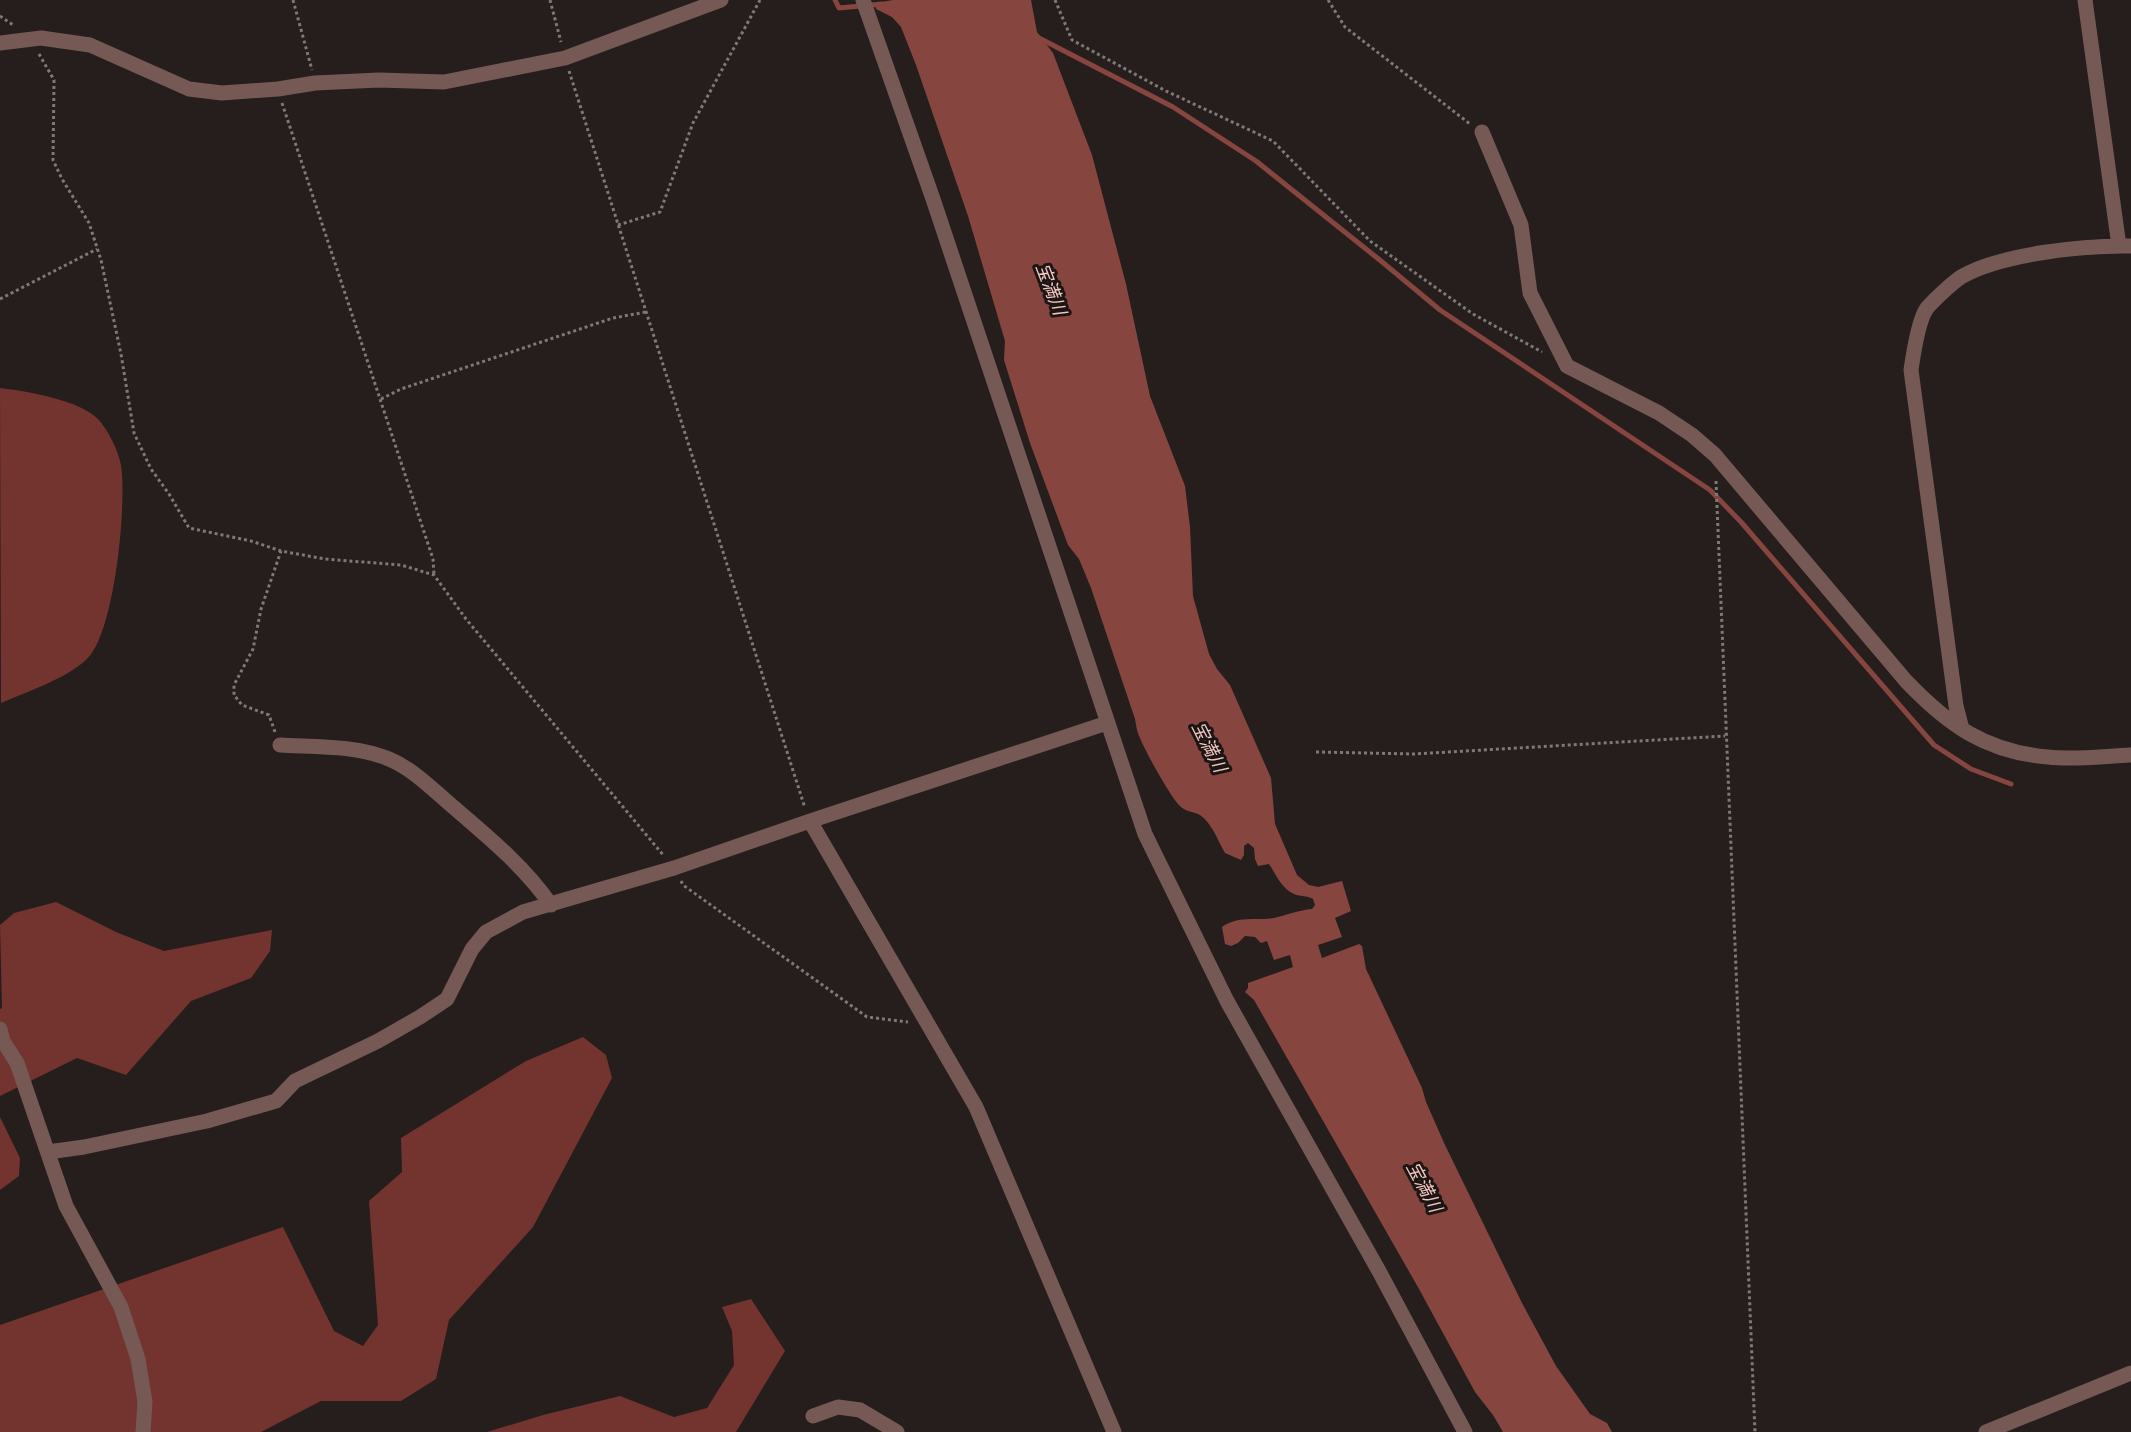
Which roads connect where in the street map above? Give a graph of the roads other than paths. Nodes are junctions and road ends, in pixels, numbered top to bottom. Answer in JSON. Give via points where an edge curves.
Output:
{"nodes":[{"id":1,"x":720,"y":0,"type":"edge"},
{"id":2,"x":863,"y":0,"type":"edge"},
{"id":3,"x":2085,"y":0,"type":"edge"},
{"id":4,"x":0,"y":43,"type":"edge"},
{"id":5,"x":1482,"y":132,"type":"road end"},
{"id":6,"x":2125,"y":246,"type":"edge"},
{"id":7,"x":1107,"y":723,"type":"junction"},
{"id":8,"x":1962,"y":729,"type":"junction"},
{"id":9,"x":280,"y":745,"type":"road end"},
{"id":10,"x":2131,"y":755,"type":"edge"},
{"id":11,"x":810,"y":821,"type":"junction"},
{"id":12,"x":551,"y":905,"type":"junction"},
{"id":13,"x":0,"y":1029,"type":"edge"},
{"id":14,"x":48,"y":1152,"type":"junction"},
{"id":15,"x":2131,"y":1373,"type":"edge"},
{"id":16,"x":813,"y":1416,"type":"dead end"},
{"id":17,"x":143,"y":1432,"type":"edge"},
{"id":18,"x":897,"y":1432,"type":"edge"},
{"id":19,"x":1114,"y":1432,"type":"edge"},
{"id":20,"x":1465,"y":1432,"type":"edge"},
{"id":21,"x":1986,"y":1432,"type":"edge"}],
"edges":[{"from":1,"to":4,"type":"street","via":[[565,58],[444,82],[315,83],[222,93],[189,89],[90,45],[41,38]]},
{"from":2,"to":7,"type":"street"},
{"from":3,"to":6,"type":"street"},
{"from":5,"to":8,"type":"street","via":[[1521,225],[1530,293],[1567,366],[1659,413],[1715,455],[1906,681]]},
{"from":6,"to":8,"type":"street","via":[[2001,260],[1960,278],[1926,310],[1911,370]]},
{"from":7,"to":11,"type":"street"},
{"from":7,"to":20,"type":"street","via":[[1145,834],[1227,1001]]},
{"from":8,"to":10,"type":"street","via":[[1981,741],[2008,750],[2049,757]]},
{"from":9,"to":12,"type":"street","via":[[352,750],[388,758],[411,770],[494,842]]},
{"from":11,"to":12,"type":"street"},
{"from":11,"to":19,"type":"street","via":[[976,1107]]},
{"from":12,"to":14,"type":"street","via":[[523,912],[486,932],[472,949],[447,999],[378,1041],[295,1081],[276,1101],[207,1121]]},
{"from":13,"to":14,"type":"street","via":[[17,1063]]},
{"from":14,"to":17,"type":"street","via":[[66,1206],[121,1308],[140,1369],[145,1402]]},
{"from":15,"to":21,"type":"street"},
{"from":16,"to":18,"type":"street","via":[[838,1407],[860,1410]]}]}
